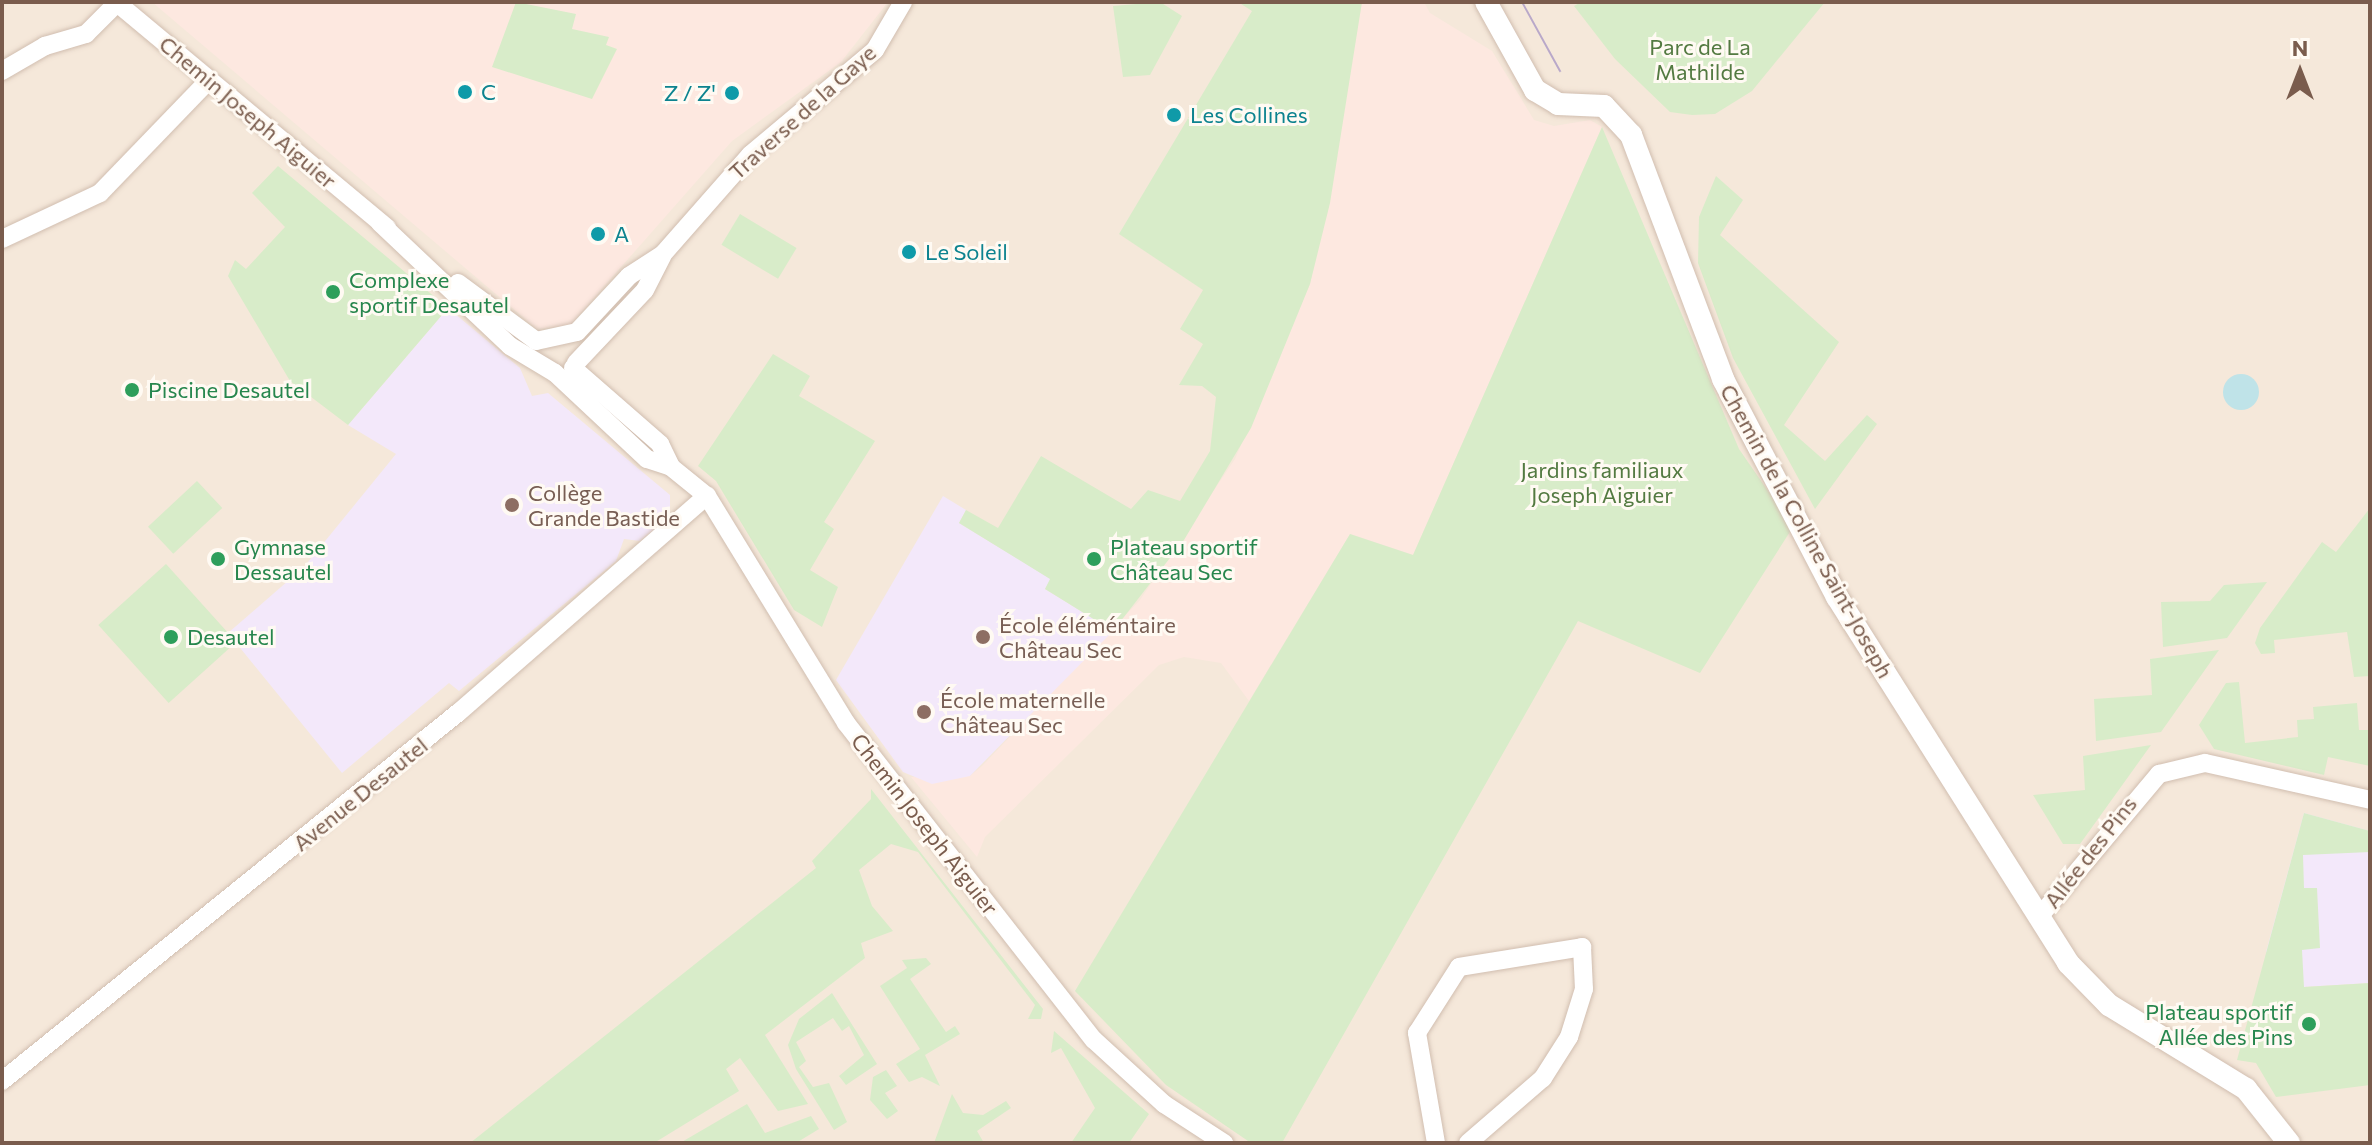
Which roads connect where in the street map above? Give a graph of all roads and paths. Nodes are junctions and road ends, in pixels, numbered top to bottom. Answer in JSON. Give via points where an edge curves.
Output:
{"nodes":[{"id":1,"x":903,"y":2,"type":"edge"},
{"id":2,"x":1486,"y":2,"type":"edge"},
{"id":3,"x":117,"y":3,"type":"edge"},
{"id":4,"x":2,"y":71,"type":"edge"},
{"id":5,"x":209,"y":80,"type":"junction"},
{"id":6,"x":380,"y":223,"type":"junction"},
{"id":7,"x":2,"y":239,"type":"edge"},
{"id":8,"x":663,"y":254,"type":"junction"},
{"id":9,"x":556,"y":342,"type":"junction"},
{"id":10,"x":563,"y":368,"type":"junction"},
{"id":11,"x":707,"y":496,"type":"junction"},
{"id":12,"x":2370,"y":800,"type":"edge"},
{"id":13,"x":2039,"y":917,"type":"junction"},
{"id":14,"x":2,"y":1081,"type":"edge"},
{"id":15,"x":1224,"y":1143,"type":"edge"},
{"id":16,"x":1436,"y":1143,"type":"edge"},
{"id":17,"x":1468,"y":1143,"type":"edge"},
{"id":18,"x":2289,"y":1143,"type":"edge"}],
"edges":[{"from":1,"to":8,"type":"street","name":"Traverse de la Gaye","via":[[875,50],[750,155]]},
{"from":2,"to":13,"type":"street","name":"Chemin de la Colline Saint-Joseph","via":[[1535,90],[1558,104],[1604,106],[1631,135],[1723,379],[1837,597]]},
{"from":3,"to":4,"type":"street","via":[[86,34],[45,46]]},
{"from":3,"to":5,"type":"street","name":"Chemin Joseph Aiguier"},
{"from":5,"to":6,"type":"street","name":"Chemin Joseph Aiguier"},
{"from":5,"to":7,"type":"street","via":[[100,193]]},
{"from":6,"to":9,"type":"street","name":"Chemin Joseph Aiguier","via":[[523,333]]},
{"from":6,"to":10,"type":"street","name":"Chemin Joseph Aiguier","via":[[510,346]]},
{"from":8,"to":9,"type":"street","name":"Traverse de la Gaye"},
{"from":8,"to":10,"type":"street","name":"Traverse de la Gaye","via":[[645,290]]},
{"from":9,"to":10,"type":"street"},
{"from":9,"to":10,"type":"street","name":"Chemin Joseph Aiguier","via":[[575,350]]},
{"from":10,"to":11,"type":"street","name":"Chemin Joseph Aiguier","via":[[660,444],[671,467]]},
{"from":11,"to":14,"type":"street","name":"Avenue Desautel","via":[[459,712]]},
{"from":11,"to":15,"type":"street","name":"Chemin Joseph Aiguier","via":[[846,723],[1094,1040],[1164,1104]]},
{"from":12,"to":13,"type":"street","name":"Allée des Pins","via":[[2205,763],[2159,774]]},
{"from":13,"to":18,"type":"street","name":"Chemin de la Colline Saint-Joseph","via":[[2093,991],[2246,1089]]},
{"from":16,"to":17,"type":"street","via":[[1417,1033],[1459,967],[1582,947],[1584,989],[1569,1037],[1543,1078]]}]}
